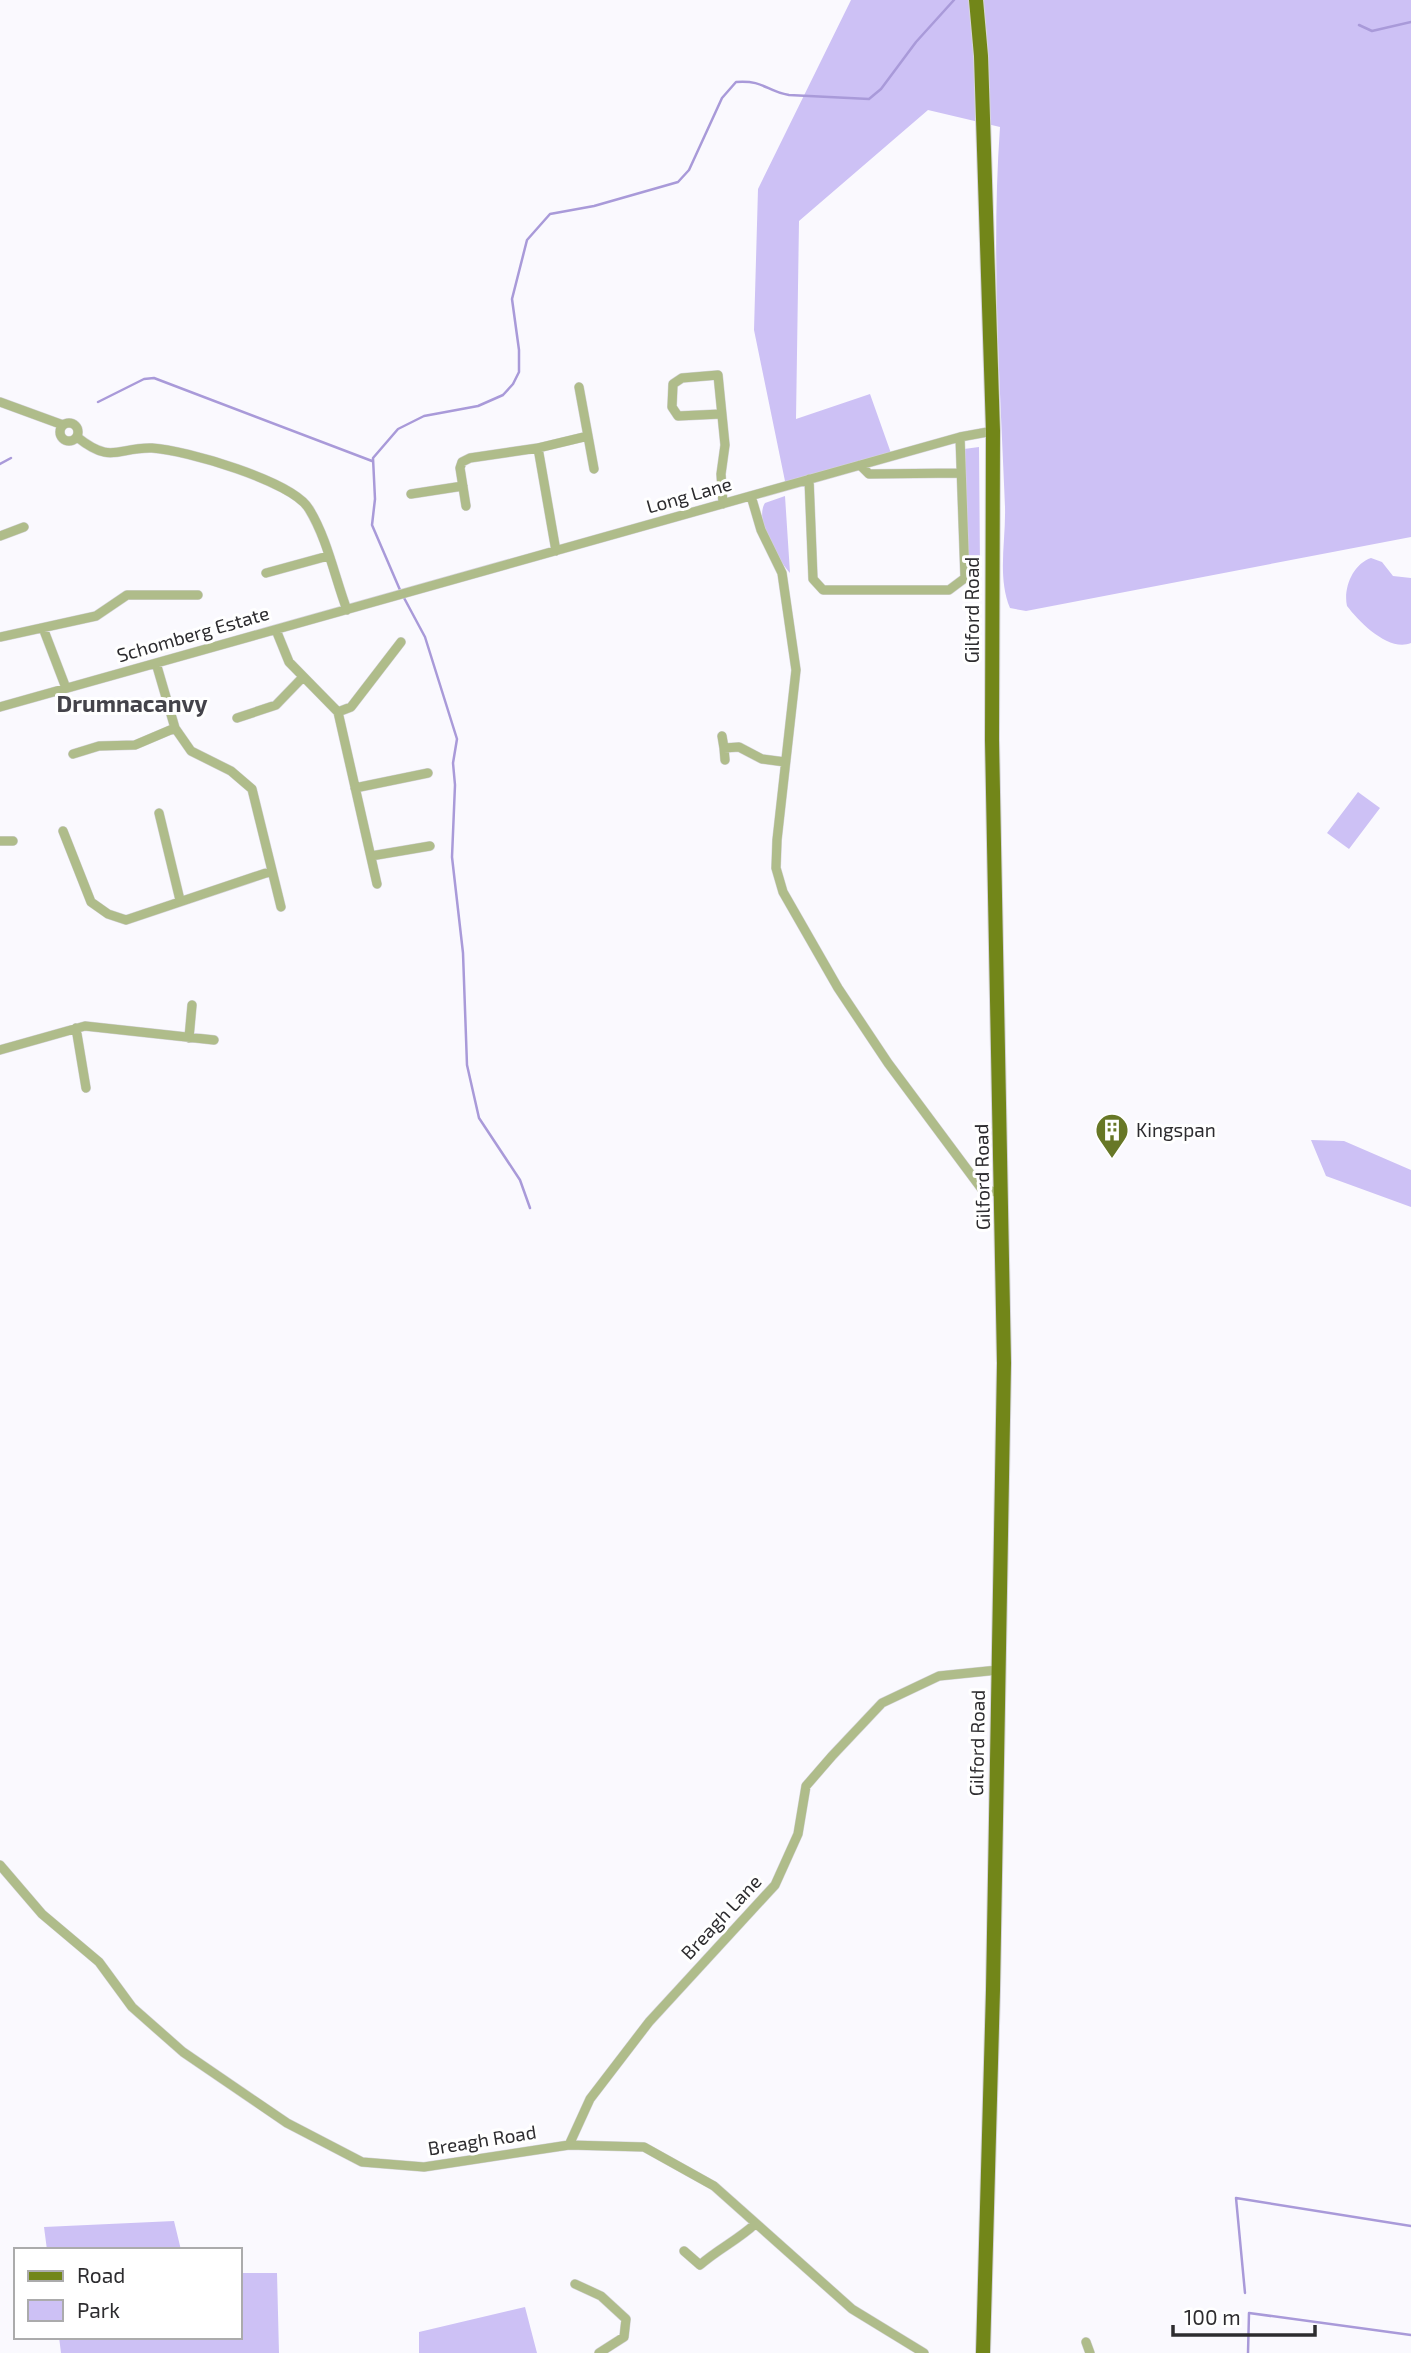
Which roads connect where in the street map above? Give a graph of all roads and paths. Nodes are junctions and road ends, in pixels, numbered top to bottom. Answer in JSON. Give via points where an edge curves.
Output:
{"nodes":[{"id":1,"x":976,"y":0,"type":"edge"},
{"id":2,"x":579,"y":387,"type":"dead end"},
{"id":3,"x":0,"y":402,"type":"edge"},
{"id":4,"x":721,"y":414,"type":"junction"},
{"id":5,"x":993,"y":430,"type":"junction"},
{"id":6,"x":588,"y":436,"type":"junction"},
{"id":7,"x":960,"y":437,"type":"junction"},
{"id":8,"x":538,"y":448,"type":"junction"},
{"id":9,"x":860,"y":465,"type":"junction"},
{"id":10,"x":594,"y":469,"type":"dead end"},
{"id":11,"x":960,"y":473,"type":"junction"},
{"id":12,"x":809,"y":479,"type":"junction"},
{"id":13,"x":463,"y":486,"type":"junction"},
{"id":14,"x":411,"y":494,"type":"dead end"},
{"id":15,"x":751,"y":496,"type":"junction"},
{"id":16,"x":723,"y":503,"type":"junction"},
{"id":17,"x":466,"y":506,"type":"dead end"},
{"id":18,"x":24,"y":527,"type":"dead end"},
{"id":19,"x":0,"y":536,"type":"edge"},
{"id":20,"x":556,"y":551,"type":"junction"},
{"id":21,"x":328,"y":556,"type":"junction"},
{"id":22,"x":266,"y":573,"type":"dead end"},
{"id":23,"x":198,"y":595,"type":"dead end"},
{"id":24,"x":396,"y":596,"type":"joint"},
{"id":25,"x":347,"y":610,"type":"junction"},
{"id":26,"x":43,"y":628,"type":"junction"},
{"id":27,"x":276,"y":629,"type":"junction"},
{"id":28,"x":0,"y":637,"type":"edge"},
{"id":29,"x":401,"y":642,"type":"dead end"},
{"id":30,"x":156,"y":663,"type":"junction"},
{"id":31,"x":303,"y":677,"type":"junction"},
{"id":32,"x":66,"y":688,"type":"junction"},
{"id":33,"x":0,"y":707,"type":"edge"},
{"id":34,"x":338,"y":712,"type":"junction"},
{"id":35,"x":237,"y":718,"type":"dead end"},
{"id":36,"x":175,"y":728,"type":"junction"},
{"id":37,"x":722,"y":736,"type":"dead end"},
{"id":38,"x":724,"y":748,"type":"junction"},
{"id":39,"x":74,"y":754,"type":"dead end"},
{"id":40,"x":725,"y":760,"type":"dead end"},
{"id":41,"x":785,"y":762,"type":"junction"},
{"id":42,"x":428,"y":773,"type":"dead end"},
{"id":43,"x":355,"y":788,"type":"junction"},
{"id":44,"x":159,"y":813,"type":"dead end"},
{"id":45,"x":63,"y":831,"type":"dead end"},
{"id":46,"x":0,"y":841,"type":"edge"},
{"id":47,"x":13,"y":841,"type":"dead end"},
{"id":48,"x":430,"y":846,"type":"dead end"},
{"id":49,"x":371,"y":856,"type":"junction"},
{"id":50,"x":272,"y":871,"type":"junction"},
{"id":51,"x":377,"y":884,"type":"dead end"},
{"id":52,"x":180,"y":900,"type":"junction"},
{"id":53,"x":281,"y":907,"type":"dead end"},
{"id":54,"x":192,"y":1005,"type":"dead end"},
{"id":55,"x":76,"y":1028,"type":"junction"},
{"id":56,"x":190,"y":1038,"type":"junction"},
{"id":57,"x":215,"y":1040,"type":"dead end"},
{"id":58,"x":0,"y":1050,"type":"edge"},
{"id":59,"x":86,"y":1088,"type":"dead end"},
{"id":60,"x":1002,"y":1194,"type":"junction"},
{"id":61,"x":998,"y":1670,"type":"junction"},
{"id":62,"x":0,"y":1865,"type":"edge"},
{"id":63,"x":569,"y":2145,"type":"junction"},
{"id":64,"x":755,"y":2224,"type":"junction"},
{"id":65,"x":684,"y":2251,"type":"dead end"},
{"id":66,"x":575,"y":2284,"type":"dead end"},
{"id":67,"x":1086,"y":2342,"type":"dead end"},
{"id":68,"x":599,"y":2353,"type":"edge"},
{"id":69,"x":925,"y":2353,"type":"edge"},
{"id":70,"x":983,"y":2353,"type":"edge"},
{"id":71,"x":1090,"y":2353,"type":"edge"}],
"edges":[{"from":1,"to":5,"type":"main road","name":"Gilford Road"},
{"from":2,"to":6,"type":"street"},
{"from":3,"to":21,"type":"street","via":[[63,425],[63,439],[77,437],[111,455],[151,448],[202,456],[285,489],[309,509]]},
{"from":4,"to":4,"type":"street","via":[[684,417],[674,413],[672,388],[677,380],[718,375]]},
{"from":4,"to":16,"type":"street"},
{"from":5,"to":7,"type":"street","name":"Long Lane"},
{"from":5,"to":60,"type":"main road","name":"Gilford Road","via":[[992,747]]},
{"from":6,"to":8,"type":"street"},
{"from":6,"to":10,"type":"street"},
{"from":7,"to":9,"type":"street","name":"Long Lane"},
{"from":7,"to":11,"type":"street"},
{"from":8,"to":13,"type":"street","via":[[465,460],[460,468]]},
{"from":8,"to":20,"type":"street"},
{"from":9,"to":11,"type":"street","via":[[869,474]]},
{"from":9,"to":12,"type":"street","name":"Long Lane"},
{"from":11,"to":12,"type":"street","via":[[965,578],[949,590],[823,590],[817,586]]},
{"from":12,"to":15,"type":"street","name":"Long Lane"},
{"from":13,"to":14,"type":"street"},
{"from":13,"to":17,"type":"street"},
{"from":15,"to":16,"type":"street","name":"Long Lane"},
{"from":15,"to":41,"type":"street","via":[[782,573],[794,648],[796,670]]},
{"from":16,"to":20,"type":"street","name":"Long Lane"},
{"from":18,"to":19,"type":"street"},
{"from":20,"to":24,"type":"street","name":"Long Lane"},
{"from":21,"to":22,"type":"street"},
{"from":21,"to":25,"type":"street"},
{"from":23,"to":26,"type":"street","via":[[127,595],[96,616]]},
{"from":24,"to":25,"type":"street","name":"Schomberg Estate"},
{"from":25,"to":27,"type":"street","name":"Schomberg Estate"},
{"from":26,"to":28,"type":"street"},
{"from":26,"to":32,"type":"street"},
{"from":27,"to":30,"type":"street","name":"Schomberg Estate"},
{"from":27,"to":31,"type":"street","via":[[289,662]]},
{"from":29,"to":34,"type":"street","via":[[351,707]]},
{"from":30,"to":32,"type":"street","name":"Schomberg Estate"},
{"from":30,"to":36,"type":"street"},
{"from":31,"to":34,"type":"street"},
{"from":31,"to":35,"type":"street","via":[[276,705]]},
{"from":32,"to":33,"type":"street","name":"Schomberg Estate"},
{"from":34,"to":43,"type":"street"},
{"from":36,"to":39,"type":"street","via":[[135,746],[99,746]]},
{"from":36,"to":50,"type":"street","via":[[191,751],[231,771],[252,789]]},
{"from":37,"to":38,"type":"street"},
{"from":38,"to":40,"type":"street"},
{"from":38,"to":41,"type":"street","via":[[739,747],[762,759]]},
{"from":41,"to":60,"type":"street","via":[[776,855],[783,891],[838,988],[888,1063],[981,1188]]},
{"from":42,"to":43,"type":"street"},
{"from":43,"to":49,"type":"street"},
{"from":44,"to":52,"type":"street"},
{"from":45,"to":52,"type":"street","via":[[91,902],[108,914],[126,920]]},
{"from":46,"to":47,"type":"street"},
{"from":48,"to":49,"type":"street"},
{"from":49,"to":51,"type":"street"},
{"from":50,"to":52,"type":"street"},
{"from":50,"to":53,"type":"street"},
{"from":54,"to":56,"type":"street"},
{"from":55,"to":56,"type":"street"},
{"from":55,"to":58,"type":"street"},
{"from":55,"to":59,"type":"street"},
{"from":56,"to":57,"type":"street"},
{"from":60,"to":61,"type":"main road","name":"Gilford Road"},
{"from":61,"to":63,"type":"street","name":"Breagh Lane","via":[[939,1676],[882,1703],[823,1766],[806,1786],[798,1834],[775,1885],[649,2022],[590,2099]]},
{"from":61,"to":70,"type":"main road","name":"Gilford Road"},
{"from":62,"to":63,"type":"street","name":"Breagh Road","via":[[43,1914],[99,1962],[132,2007],[183,2052],[287,2123],[362,2162],[424,2168]]},
{"from":63,"to":64,"type":"street","name":"Breagh Road","via":[[644,2147],[714,2186]]},
{"from":64,"to":65,"type":"street","via":[[700,2264]]},
{"from":64,"to":69,"type":"street","name":"Breagh Road","via":[[852,2309]]},
{"from":66,"to":68,"type":"street","via":[[601,2296],[626,2319],[624,2337]]},
{"from":67,"to":71,"type":"street"}]}
